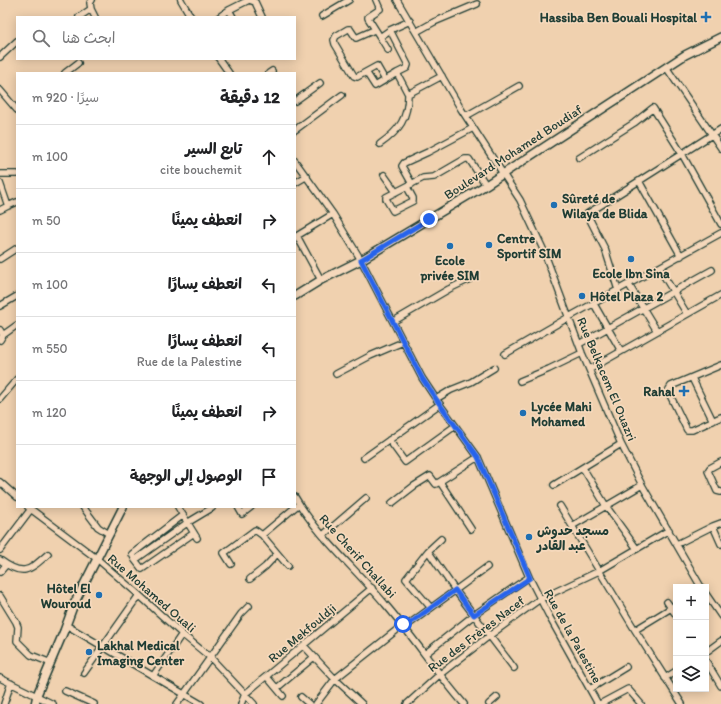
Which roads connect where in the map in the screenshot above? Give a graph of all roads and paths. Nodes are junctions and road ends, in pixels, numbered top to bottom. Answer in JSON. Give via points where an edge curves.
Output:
{"nodes":[{"id":1,"x":92,"y":0,"type":"edge"},
{"id":2,"x":349,"y":0,"type":"edge"},
{"id":3,"x":376,"y":0,"type":"edge"},
{"id":4,"x":398,"y":0,"type":"edge"},
{"id":5,"x":184,"y":1,"type":"edge"},
{"id":6,"x":477,"y":4,"type":"dead end"},
{"id":7,"x":91,"y":9,"type":"junction"},
{"id":8,"x":229,"y":10,"type":"junction"},
{"id":9,"x":80,"y":16,"type":"edge"},
{"id":10,"x":94,"y":16,"type":"edge"},
{"id":11,"x":191,"y":16,"type":"edge"},
{"id":12,"x":220,"y":16,"type":"edge"},
{"id":13,"x":232,"y":16,"type":"edge"},
{"id":14,"x":262,"y":16,"type":"edge"},
{"id":15,"x":322,"y":16,"type":"dead end"},
{"id":16,"x":410,"y":21,"type":"junction"},
{"id":17,"x":374,"y":30,"type":"junction"},
{"id":18,"x":390,"y":30,"type":"junction"},
{"id":19,"x":416,"y":32,"type":"junction"},
{"id":20,"x":380,"y":37,"type":"junction"},
{"id":21,"x":721,"y":37,"type":"edge"},
{"id":22,"x":16,"y":42,"type":"edge"},
{"id":23,"x":388,"y":50,"type":"dead end"},
{"id":24,"x":0,"y":57,"type":"edge"},
{"id":25,"x":220,"y":60,"type":"edge"},
{"id":26,"x":78,"y":63,"type":"dead end"},
{"id":27,"x":666,"y":67,"type":"junction"},
{"id":28,"x":66,"y":72,"type":"edge"},
{"id":29,"x":227,"y":72,"type":"edge"},
{"id":30,"x":366,"y":72,"type":"junction"},
{"id":31,"x":397,"y":73,"type":"junction"},
{"id":32,"x":442,"y":76,"type":"junction"},
{"id":33,"x":385,"y":80,"type":"junction"},
{"id":34,"x":320,"y":83,"type":"dead end"},
{"id":35,"x":519,"y":86,"type":"dead end"},
{"id":36,"x":0,"y":90,"type":"edge"},
{"id":37,"x":408,"y":94,"type":"junction"},
{"id":38,"x":342,"y":95,"type":"dead end"},
{"id":39,"x":296,"y":100,"type":"edge"},
{"id":40,"x":16,"y":109,"type":"edge"},
{"id":41,"x":466,"y":116,"type":"junction"},
{"id":42,"x":473,"y":128,"type":"junction"},
{"id":43,"x":296,"y":129,"type":"edge"},
{"id":44,"x":721,"y":129,"type":"edge"},
{"id":45,"x":712,"y":134,"type":"junction"},
{"id":46,"x":380,"y":144,"type":"dead end"},
{"id":47,"x":721,"y":148,"type":"edge"},
{"id":48,"x":682,"y":154,"type":"junction"},
{"id":49,"x":579,"y":158,"type":"dead end"},
{"id":50,"x":296,"y":162,"type":"edge"},
{"id":51,"x":0,"y":174,"type":"edge"},
{"id":52,"x":16,"y":174,"type":"edge"},
{"id":53,"x":384,"y":174,"type":"dead end"},
{"id":54,"x":504,"y":174,"type":"junction"},
{"id":55,"x":307,"y":176,"type":"junction"},
{"id":56,"x":639,"y":181,"type":"junction"},
{"id":57,"x":296,"y":182,"type":"edge"},
{"id":58,"x":0,"y":183,"type":"edge"},
{"id":59,"x":410,"y":185,"type":"junction"},
{"id":60,"x":486,"y":186,"type":"junction"},
{"id":61,"x":396,"y":192,"type":"junction"},
{"id":62,"x":16,"y":202,"type":"edge"},
{"id":63,"x":8,"y":206,"type":"junction"},
{"id":64,"x":0,"y":210,"type":"edge"},
{"id":65,"x":333,"y":214,"type":"junction"},
{"id":66,"x":721,"y":224,"type":"edge"},
{"id":67,"x":721,"y":233,"type":"edge"},
{"id":68,"x":296,"y":236,"type":"edge"},
{"id":69,"x":16,"y":249,"type":"edge"},
{"id":70,"x":681,"y":256,"type":"junction"},
{"id":71,"x":0,"y":260,"type":"edge"},
{"id":72,"x":361,"y":260,"type":"junction"},
{"id":73,"x":659,"y":268,"type":"junction"},
{"id":74,"x":712,"y":270,"type":"dead end"},
{"id":75,"x":472,"y":278,"type":"dead end"},
{"id":76,"x":321,"y":280,"type":"junction"},
{"id":77,"x":629,"y":285,"type":"junction"},
{"id":78,"x":618,"y":290,"type":"junction"},
{"id":79,"x":673,"y":291,"type":"junction"},
{"id":80,"x":296,"y":295,"type":"edge"},
{"id":81,"x":721,"y":295,"type":"edge"},
{"id":82,"x":16,"y":297,"type":"edge"},
{"id":83,"x":594,"y":304,"type":"junction"},
{"id":84,"x":0,"y":306,"type":"edge"},
{"id":85,"x":644,"y":309,"type":"junction"},
{"id":86,"x":687,"y":314,"type":"junction"},
{"id":87,"x":569,"y":317,"type":"junction"},
{"id":88,"x":394,"y":321,"type":"junction"},
{"id":89,"x":16,"y":326,"type":"edge"},
{"id":90,"x":608,"y":329,"type":"junction"},
{"id":91,"x":656,"y":331,"type":"junction"},
{"id":92,"x":1,"y":335,"type":"edge"},
{"id":93,"x":403,"y":342,"type":"junction"},
{"id":94,"x":579,"y":344,"type":"junction"},
{"id":95,"x":621,"y":351,"type":"junction"},
{"id":96,"x":582,"y":352,"type":"junction"},
{"id":97,"x":505,"y":354,"type":"dead end"},
{"id":98,"x":721,"y":365,"type":"edge"},
{"id":99,"x":494,"y":368,"type":"dead end"},
{"id":100,"x":590,"y":368,"type":"junction"},
{"id":101,"x":336,"y":374,"type":"dead end"},
{"id":102,"x":692,"y":378,"type":"junction"},
{"id":103,"x":16,"y":380,"type":"edge"},
{"id":104,"x":520,"y":381,"type":"dead end"},
{"id":105,"x":0,"y":399,"type":"edge"},
{"id":106,"x":436,"y":399,"type":"junction"},
{"id":107,"x":440,"y":404,"type":"junction"},
{"id":108,"x":721,"y":417,"type":"edge"},
{"id":109,"x":713,"y":420,"type":"junction"},
{"id":110,"x":455,"y":426,"type":"junction"},
{"id":111,"x":389,"y":440,"type":"junction"},
{"id":112,"x":621,"y":444,"type":"junction"},
{"id":113,"x":478,"y":457,"type":"junction"},
{"id":114,"x":364,"y":458,"type":"dead end"},
{"id":115,"x":721,"y":462,"type":"edge"},
{"id":116,"x":582,"y":468,"type":"junction"},
{"id":117,"x":0,"y":482,"type":"edge"},
{"id":118,"x":440,"y":482,"type":"junction"},
{"id":119,"x":554,"y":485,"type":"dead end"},
{"id":120,"x":642,"y":485,"type":"junction"},
{"id":121,"x":721,"y":492,"type":"edge"},
{"id":122,"x":16,"y":497,"type":"edge"},
{"id":123,"x":366,"y":498,"type":"dead end"},
{"id":124,"x":296,"y":499,"type":"edge"},
{"id":125,"x":392,"y":503,"type":"dead end"},
{"id":126,"x":299,"y":504,"type":"junction"},
{"id":127,"x":560,"y":506,"type":"dead end"},
{"id":128,"x":606,"y":506,"type":"junction"},
{"id":129,"x":296,"y":507,"type":"edge"},
{"id":130,"x":30,"y":508,"type":"edge"},
{"id":131,"x":84,"y":508,"type":"edge"},
{"id":132,"x":122,"y":508,"type":"edge"},
{"id":133,"x":179,"y":508,"type":"edge"},
{"id":134,"x":212,"y":508,"type":"edge"},
{"id":135,"x":239,"y":508,"type":"edge"},
{"id":136,"x":249,"y":508,"type":"edge"},
{"id":137,"x":294,"y":508,"type":"edge"},
{"id":138,"x":184,"y":516,"type":"junction"},
{"id":139,"x":187,"y":523,"type":"junction"},
{"id":140,"x":721,"y":523,"type":"edge"},
{"id":141,"x":572,"y":526,"type":"junction"},
{"id":142,"x":713,"y":526,"type":"junction"},
{"id":143,"x":472,"y":529,"type":"dead end"},
{"id":144,"x":669,"y":530,"type":"junction"},
{"id":145,"x":109,"y":534,"type":"junction"},
{"id":146,"x":262,"y":535,"type":"junction"},
{"id":147,"x":323,"y":535,"type":"junction"},
{"id":148,"x":441,"y":539,"type":"dead end"},
{"id":149,"x":677,"y":544,"type":"junction"},
{"id":150,"x":721,"y":544,"type":"edge"},
{"id":151,"x":637,"y":549,"type":"junction"},
{"id":152,"x":0,"y":550,"type":"edge"},
{"id":153,"x":428,"y":551,"type":"junction"},
{"id":154,"x":48,"y":554,"type":"dead end"},
{"id":155,"x":277,"y":554,"type":"junction"},
{"id":156,"x":96,"y":558,"type":"junction"},
{"id":157,"x":0,"y":560,"type":"edge"},
{"id":158,"x":135,"y":560,"type":"junction"},
{"id":159,"x":231,"y":564,"type":"dead end"},
{"id":160,"x":6,"y":565,"type":"junction"},
{"id":161,"x":288,"y":566,"type":"dead end"},
{"id":162,"x":487,"y":567,"type":"dead end"},
{"id":163,"x":599,"y":571,"type":"junction"},
{"id":164,"x":0,"y":572,"type":"edge"},
{"id":165,"x":530,"y":578,"type":"junction"},
{"id":166,"x":250,"y":579,"type":"dead end"},
{"id":167,"x":699,"y":584,"type":"edge"},
{"id":168,"x":372,"y":588,"type":"junction"},
{"id":169,"x":455,"y":590,"type":"junction"},
{"id":170,"x":139,"y":595,"type":"junction"},
{"id":171,"x":0,"y":596,"type":"edge"},
{"id":172,"x":709,"y":598,"type":"edge"},
{"id":173,"x":540,"y":599,"type":"junction"},
{"id":174,"x":667,"y":602,"type":"dead end"},
{"id":175,"x":250,"y":606,"type":"dead end"},
{"id":176,"x":673,"y":606,"type":"edge"},
{"id":177,"x":430,"y":608,"type":"junction"},
{"id":178,"x":474,"y":615,"type":"junction"},
{"id":179,"x":721,"y":616,"type":"edge"},
{"id":180,"x":66,"y":625,"type":"junction"},
{"id":181,"x":404,"y":626,"type":"junction"},
{"id":182,"x":635,"y":630,"type":"junction"},
{"id":183,"x":182,"y":634,"type":"junction"},
{"id":184,"x":489,"y":636,"type":"junction"},
{"id":185,"x":721,"y":641,"type":"edge"},
{"id":186,"x":103,"y":645,"type":"junction"},
{"id":187,"x":304,"y":646,"type":"junction"},
{"id":188,"x":709,"y":650,"type":"edge"},
{"id":189,"x":425,"y":654,"type":"junction"},
{"id":190,"x":210,"y":657,"type":"junction"},
{"id":191,"x":314,"y":657,"type":"junction"},
{"id":192,"x":51,"y":663,"type":"junction"},
{"id":193,"x":709,"y":666,"type":"edge"},
{"id":194,"x":626,"y":667,"type":"dead end"},
{"id":195,"x":514,"y":668,"type":"dead end"},
{"id":196,"x":84,"y":673,"type":"dead end"},
{"id":197,"x":673,"y":673,"type":"edge"},
{"id":198,"x":439,"y":675,"type":"junction"},
{"id":199,"x":153,"y":676,"type":"junction"},
{"id":200,"x":267,"y":677,"type":"junction"},
{"id":201,"x":0,"y":678,"type":"edge"},
{"id":202,"x":665,"y":678,"type":"junction"},
{"id":203,"x":335,"y":679,"type":"junction"},
{"id":204,"x":11,"y":683,"type":"junction"},
{"id":205,"x":721,"y":686,"type":"edge"},
{"id":206,"x":277,"y":688,"type":"junction"},
{"id":207,"x":590,"y":689,"type":"junction"},
{"id":208,"x":65,"y":691,"type":"dead end"},
{"id":209,"x":184,"y":694,"type":"junction"},
{"id":210,"x":246,"y":694,"type":"junction"},
{"id":211,"x":283,"y":696,"type":"dead end"},
{"id":212,"x":301,"y":697,"type":"dead end"},
{"id":213,"x":497,"y":697,"type":"dead end"},
{"id":214,"x":35,"y":700,"type":"edge"},
{"id":215,"x":4,"y":704,"type":"edge"},
{"id":216,"x":53,"y":704,"type":"edge"},
{"id":217,"x":94,"y":704,"type":"edge"},
{"id":218,"x":177,"y":704,"type":"edge"},
{"id":219,"x":201,"y":704,"type":"edge"},
{"id":220,"x":241,"y":704,"type":"edge"},
{"id":221,"x":254,"y":704,"type":"edge"},
{"id":222,"x":309,"y":704,"type":"edge"},
{"id":223,"x":316,"y":704,"type":"edge"},
{"id":224,"x":362,"y":704,"type":"edge"},
{"id":225,"x":407,"y":704,"type":"edge"},
{"id":226,"x":464,"y":704,"type":"edge"},
{"id":227,"x":489,"y":704,"type":"edge"},
{"id":228,"x":599,"y":704,"type":"edge"},
{"id":229,"x":640,"y":704,"type":"edge"},
{"id":230,"x":682,"y":704,"type":"edge"}],
"edges":[{"from":1,"to":7,"type":"street"},
{"from":2,"to":15,"type":"street"},
{"from":3,"to":17,"type":"street","via":[[380,9],[368,17]]},
{"from":4,"to":16,"type":"street","name":"Rue Belkacem El Ouazri"},
{"from":5,"to":11,"type":"street"},
{"from":6,"to":19,"type":"street"},
{"from":7,"to":9,"type":"street"},
{"from":7,"to":10,"type":"street"},
{"from":8,"to":12,"type":"street"},
{"from":8,"to":13,"type":"street"},
{"from":8,"to":14,"type":"street","via":[[252,0]]},
{"from":16,"to":18,"type":"street"},
{"from":16,"to":19,"type":"street","name":"Rue Belkacem El Ouazri"},
{"from":17,"to":20,"type":"street"},
{"from":17,"to":30,"type":"street","via":[[356,38],[348,29],[335,38],[336,46],[353,75],[357,77]]},
{"from":18,"to":20,"type":"street"},
{"from":18,"to":31,"type":"street","via":[[408,65]]},
{"from":19,"to":32,"type":"street","name":"Rue Belkacem El Ouazri"},
{"from":20,"to":23,"type":"street"},
{"from":21,"to":27,"type":"main road","name":"Boulevard Mohamed Boudiaf"},
{"from":22,"to":24,"type":"street"},
{"from":25,"to":29,"type":"street"},
{"from":26,"to":28,"type":"street"},
{"from":27,"to":45,"type":"street"},
{"from":27,"to":54,"type":"main road","name":"Boulevard Mohamed Boudiaf"},
{"from":30,"to":33,"type":"street","via":[[377,66]]},
{"from":30,"to":33,"type":"street","via":[[374,86]]},
{"from":31,"to":33,"type":"street"},
{"from":31,"to":37,"type":"street"},
{"from":32,"to":37,"type":"street"},
{"from":32,"to":41,"type":"street","name":"Rue Belkacem El Ouazri"},
{"from":34,"to":39,"type":"street"},
{"from":35,"to":41,"type":"street"},
{"from":36,"to":40,"type":"street"},
{"from":37,"to":46,"type":"street","via":[[408,105],[401,125]]},
{"from":38,"to":43,"type":"street"},
{"from":41,"to":42,"type":"street","name":"Rue Belkacem El Ouazri"},
{"from":42,"to":54,"type":"street","name":"Rue Belkacem El Ouazri"},
{"from":42,"to":59,"type":"street","via":[[404,163],[402,166]]},
{"from":44,"to":45,"type":"street"},
{"from":45,"to":47,"type":"street"},
{"from":45,"to":48,"type":"street"},
{"from":48,"to":49,"type":"street","via":[[653,108]]},
{"from":48,"to":56,"type":"street"},
{"from":48,"to":66,"type":"street"},
{"from":50,"to":55,"type":"street","name":"Rue de la Palestine"},
{"from":51,"to":52,"type":"street"},
{"from":53,"to":61,"type":"street"},
{"from":54,"to":60,"type":"main road","name":"Boulevard Mohamed Boudiaf"},
{"from":54,"to":87,"type":"street","name":"Rue Belkacem El Ouazri","via":[[520,200],[543,249]]},
{"from":55,"to":57,"type":"street"},
{"from":55,"to":65,"type":"street","name":"Rue de la Palestine"},
{"from":56,"to":70,"type":"street"},
{"from":56,"to":78,"type":"street","via":[[587,214],[605,249]]},
{"from":58,"to":63,"type":"street"},
{"from":59,"to":60,"type":"street","via":[[423,178],[434,177],[466,158]]},
{"from":59,"to":61,"type":"street"},
{"from":59,"to":61,"type":"street","via":[[413,201],[394,211],[386,198]]},
{"from":60,"to":72,"type":"main road","name":"Boulevard Mohamed Boudiaf"},
{"from":62,"to":63,"type":"street"},
{"from":63,"to":64,"type":"street"},
{"from":65,"to":68,"type":"street"},
{"from":65,"to":72,"type":"street","name":"Rue de la Palestine"},
{"from":67,"to":70,"type":"street"},
{"from":68,"to":76,"type":"street"},
{"from":69,"to":71,"type":"street"},
{"from":70,"to":73,"type":"street"},
{"from":72,"to":76,"type":"main road","name":"Boulevard Mohamed Boudiaf"},
{"from":72,"to":88,"type":"street","name":"Rue de la Palestine"},
{"from":73,"to":77,"type":"street"},
{"from":73,"to":79,"type":"street"},
{"from":74,"to":79,"type":"street"},
{"from":75,"to":88,"type":"street"},
{"from":76,"to":80,"type":"main road","name":"Boulevard Mohamed Boudiaf"},
{"from":77,"to":78,"type":"street"},
{"from":77,"to":85,"type":"street"},
{"from":78,"to":83,"type":"street"},
{"from":79,"to":85,"type":"street"},
{"from":79,"to":86,"type":"street"},
{"from":81,"to":86,"type":"street"},
{"from":82,"to":84,"type":"street"},
{"from":83,"to":87,"type":"street"},
{"from":83,"to":90,"type":"street"},
{"from":85,"to":90,"type":"street"},
{"from":85,"to":91,"type":"street"},
{"from":86,"to":91,"type":"street"},
{"from":87,"to":94,"type":"street","name":"Rue Belkacem El Ouazri"},
{"from":87,"to":97,"type":"street"},
{"from":88,"to":93,"type":"street","name":"Rue de la Palestine"},
{"from":89,"to":92,"type":"street"},
{"from":90,"to":94,"type":"street"},
{"from":90,"to":95,"type":"street"},
{"from":91,"to":95,"type":"street"},
{"from":93,"to":101,"type":"street"},
{"from":93,"to":106,"type":"street","name":"Rue de la Palestine"},
{"from":94,"to":96,"type":"street","name":"Rue Belkacem El Ouazri"},
{"from":95,"to":100,"type":"street"},
{"from":96,"to":100,"type":"street","name":"Rue Belkacem El Ouazri"},
{"from":96,"to":104,"type":"street"},
{"from":98,"to":102,"type":"street"},
{"from":99,"to":106,"type":"street"},
{"from":100,"to":112,"type":"street","name":"Rue Belkacem El Ouazri"},
{"from":102,"to":109,"type":"street"},
{"from":102,"to":109,"type":"street","via":[[669,388],[668,394],[687,430]]},
{"from":103,"to":105,"type":"street"},
{"from":106,"to":107,"type":"street","name":"Rue de la Palestine"},
{"from":107,"to":110,"type":"street","name":"Rue de la Palestine"},
{"from":107,"to":111,"type":"street"},
{"from":108,"to":109,"type":"street"},
{"from":110,"to":111,"type":"street","via":[[405,462]]},
{"from":110,"to":113,"type":"street","name":"Rue de la Palestine"},
{"from":111,"to":114,"type":"street"},
{"from":112,"to":116,"type":"street"},
{"from":112,"to":120,"type":"street","name":"Rue Belkacem El Ouazri"},
{"from":113,"to":118,"type":"street"},
{"from":113,"to":165,"type":"street","name":"Rue de la Palestine"},
{"from":115,"to":121,"type":"street","via":[[708,471],[717,491]]},
{"from":116,"to":119,"type":"street"},
{"from":116,"to":128,"type":"street"},
{"from":117,"to":122,"type":"street"},
{"from":118,"to":125,"type":"street","via":[[436,484],[430,476]]},
{"from":118,"to":143,"type":"street"},
{"from":120,"to":128,"type":"street"},
{"from":120,"to":144,"type":"street","name":"Rue Belkacem El Ouazri"},
{"from":123,"to":147,"type":"street"},
{"from":124,"to":126,"type":"street","name":"Rue Cherif Challabi"},
{"from":126,"to":129,"type":"street"},
{"from":126,"to":147,"type":"street","name":"Rue Cherif Challabi"},
{"from":127,"to":141,"type":"street"},
{"from":128,"to":141,"type":"street"},
{"from":128,"to":151,"type":"street"},
{"from":130,"to":152,"type":"street"},
{"from":130,"to":156,"type":"street","name":"Rue Mohamed Ouali"},
{"from":131,"to":145,"type":"street","via":[[98,527]]},
{"from":132,"to":145,"type":"main road"},
{"from":133,"to":138,"type":"street"},
{"from":134,"to":139,"type":"street"},
{"from":135,"to":136,"type":"street","via":[[242,514]]},
{"from":137,"to":146,"type":"street"},
{"from":138,"to":139,"type":"street"},
{"from":138,"to":158,"type":"street","via":[[132,554]]},
{"from":139,"to":158,"type":"street"},
{"from":139,"to":158,"type":"street","via":[[195,535],[142,569]]},
{"from":140,"to":142,"type":"street"},
{"from":141,"to":163,"type":"street"},
{"from":142,"to":149,"type":"street"},
{"from":142,"to":150,"type":"street"},
{"from":144,"to":149,"type":"street","name":"Rue Belkacem El Ouazri"},
{"from":144,"to":151,"type":"street","name":"Rue des Frères Nacef"},
{"from":145,"to":156,"type":"main road"},
{"from":146,"to":155,"type":"street"},
{"from":146,"to":159,"type":"street","via":[[255,530],[224,553]]},
{"from":147,"to":168,"type":"street","name":"Rue Cherif Challabi"},
{"from":148,"to":153,"type":"street"},
{"from":149,"to":167,"type":"street","name":"Rue Belkacem El Ouazri"},
{"from":151,"to":163,"type":"street","name":"Rue des Frères Nacef"},
{"from":153,"to":169,"type":"street"},
{"from":153,"to":177,"type":"street","via":[[406,579]]},
{"from":154,"to":160,"type":"street","via":[[32,568],[16,570]]},
{"from":155,"to":161,"type":"street"},
{"from":155,"to":166,"type":"street"},
{"from":156,"to":170,"type":"street","name":"Rue Mohamed Ouali"},
{"from":156,"to":180,"type":"main road"},
{"from":157,"to":160,"type":"street"},
{"from":160,"to":164,"type":"street"},
{"from":162,"to":169,"type":"street"},
{"from":163,"to":173,"type":"street","name":"Rue des Frères Nacef"},
{"from":163,"to":182,"type":"street"},
{"from":165,"to":173,"type":"street","name":"Rue de la Palestine"},
{"from":165,"to":178,"type":"street"},
{"from":168,"to":181,"type":"street","name":"Rue Cherif Challabi"},
{"from":168,"to":187,"type":"street","name":"Rue Mekfouldji"},
{"from":169,"to":177,"type":"street"},
{"from":169,"to":178,"type":"street"},
{"from":170,"to":183,"type":"street","name":"Rue Mohamed Ouali"},
{"from":170,"to":186,"type":"street"},
{"from":171,"to":192,"type":"street","via":[[18,626],[17,641],[31,655]]},
{"from":172,"to":179,"type":"street"},
{"from":173,"to":184,"type":"street","name":"Rue des Frères Nacef"},
{"from":173,"to":207,"type":"street","name":"Rue de la Palestine"},
{"from":174,"to":176,"type":"street"},
{"from":175,"to":190,"type":"street","via":[[241,614]]},
{"from":176,"to":182,"type":"street"},
{"from":177,"to":181,"type":"street"},
{"from":178,"to":184,"type":"street"},
{"from":178,"to":189,"type":"street"},
{"from":180,"to":186,"type":"street"},
{"from":180,"to":192,"type":"main road"},
{"from":181,"to":189,"type":"street","name":"Rue Cherif Challabi"},
{"from":181,"to":203,"type":"street"},
{"from":182,"to":202,"type":"street"},
{"from":183,"to":190,"type":"street","name":"Rue Mohamed Ouali"},
{"from":183,"to":199,"type":"street"},
{"from":184,"to":195,"type":"street"},
{"from":184,"to":198,"type":"street","name":"Rue des Frères Nacef"},
{"from":185,"to":188,"type":"street"},
{"from":186,"to":196,"type":"street"},
{"from":186,"to":199,"type":"street"},
{"from":187,"to":191,"type":"street"},
{"from":187,"to":200,"type":"street","name":"Rue Mekfouldji"},
{"from":189,"to":198,"type":"street","name":"Rue Cherif Challabi"},
{"from":190,"to":209,"type":"street"},
{"from":190,"to":210,"type":"street","name":"Rue Mohamed Ouali"},
{"from":191,"to":203,"type":"street"},
{"from":191,"to":206,"type":"street"},
{"from":192,"to":214,"type":"main road"},
{"from":193,"to":205,"type":"street"},
{"from":194,"to":207,"type":"street"},
{"from":197,"to":202,"type":"street"},
{"from":198,"to":225,"type":"street","name":"Rue des Frères Nacef"},
{"from":198,"to":226,"type":"street","name":"Rue Cherif Challabi"},
{"from":199,"to":209,"type":"street"},
{"from":200,"to":206,"type":"street"},
{"from":200,"to":210,"type":"street","name":"Rue Mekfouldji"},
{"from":201,"to":204,"type":"street"},
{"from":202,"to":230,"type":"street"},
{"from":203,"to":223,"type":"street"},
{"from":203,"to":224,"type":"street"},
{"from":204,"to":214,"type":"street"},
{"from":204,"to":215,"type":"street"},
{"from":206,"to":211,"type":"street"},
{"from":207,"to":228,"type":"street","name":"Rue de la Palestine"},
{"from":208,"to":217,"type":"street"},
{"from":209,"to":218,"type":"street"},
{"from":209,"to":219,"type":"street"},
{"from":210,"to":220,"type":"street"},
{"from":210,"to":221,"type":"street","name":"Rue Mohamed Ouali"},
{"from":212,"to":222,"type":"street"},
{"from":213,"to":227,"type":"street"},
{"from":214,"to":216,"type":"street"},
{"from":228,"to":229,"type":"street","via":[[628,688]]}]}
